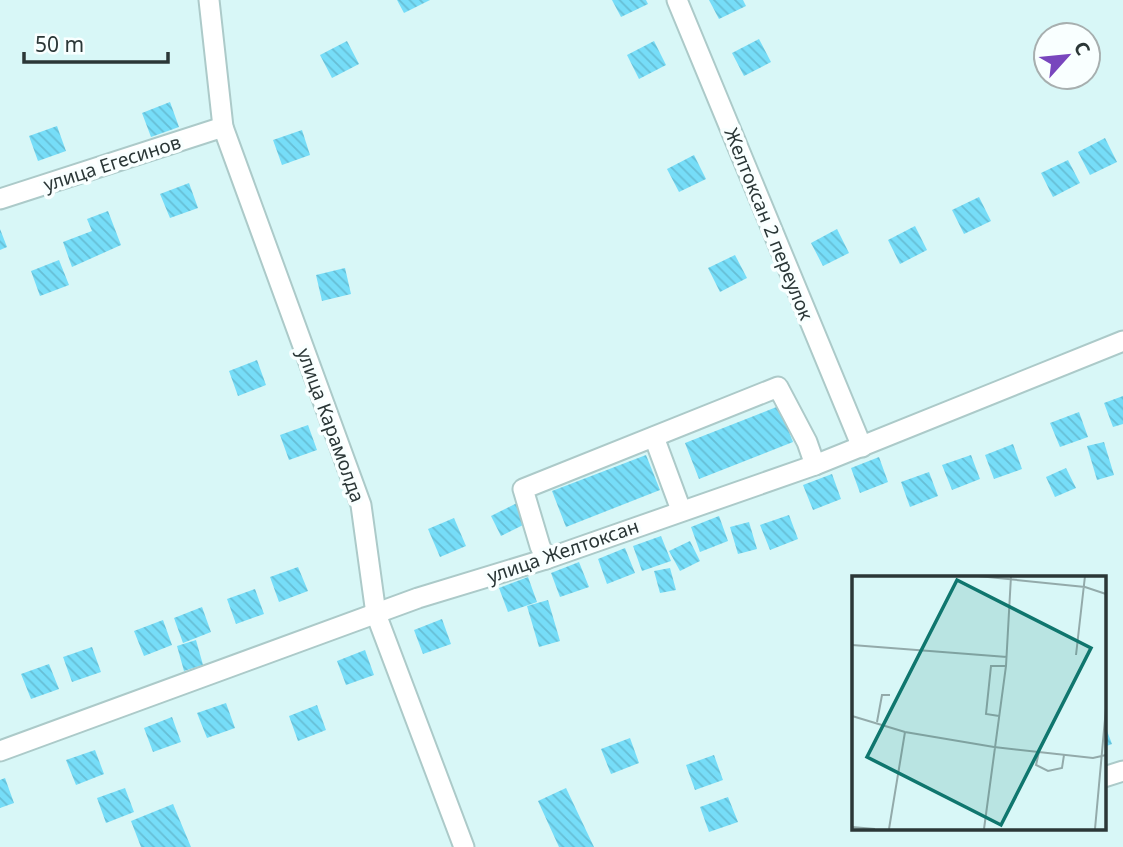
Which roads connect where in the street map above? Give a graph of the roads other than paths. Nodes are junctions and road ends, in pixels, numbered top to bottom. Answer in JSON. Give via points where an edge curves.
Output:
{"nodes":[{"id":1,"x":208,"y":0,"type":"edge"},
{"id":2,"x":677,"y":0,"type":"edge"},
{"id":3,"x":223,"y":127,"type":"junction"},
{"id":4,"x":0,"y":198,"type":"edge"},
{"id":5,"x":1123,"y":341,"type":"edge"},
{"id":6,"x":654,"y":437,"type":"junction"},
{"id":7,"x":862,"y":447,"type":"junction"},
{"id":8,"x":815,"y":465,"type":"junction"},
{"id":9,"x":681,"y":510,"type":"junction"},
{"id":10,"x":546,"y":559,"type":"junction"},
{"id":11,"x":376,"y":614,"type":"junction"},
{"id":12,"x":0,"y":751,"type":"edge"},
{"id":13,"x":1123,"y":771,"type":"edge"},
{"id":14,"x":1106,"y":776,"type":"edge"},
{"id":15,"x":464,"y":847,"type":"edge"}],
"edges":[{"from":1,"to":3,"type":"street","name":"улица Карамолда"},
{"from":2,"to":7,"type":"street","name":"Желтоксан 2 переулок"},
{"from":3,"to":4,"type":"street","name":"улица Егесинов"},
{"from":3,"to":11,"type":"street","name":"улица Карамолда","via":[[361,505]]},
{"from":5,"to":7,"type":"street","name":"улица Желтоксан"},
{"from":6,"to":8,"type":"street","via":[[778,387]]},
{"from":6,"to":9,"type":"street"},
{"from":6,"to":10,"type":"street","via":[[523,489]]},
{"from":7,"to":8,"type":"street","name":"улица Желтоксан"},
{"from":8,"to":9,"type":"street","name":"улица Желтоксан"},
{"from":9,"to":10,"type":"street","name":"улица Желтоксан"},
{"from":10,"to":11,"type":"street","name":"улица Желтоксан"},
{"from":11,"to":12,"type":"street","name":"улица Желтоксан"},
{"from":11,"to":15,"type":"street","name":"улица Карамолда"},
{"from":13,"to":14,"type":"street"}]}
